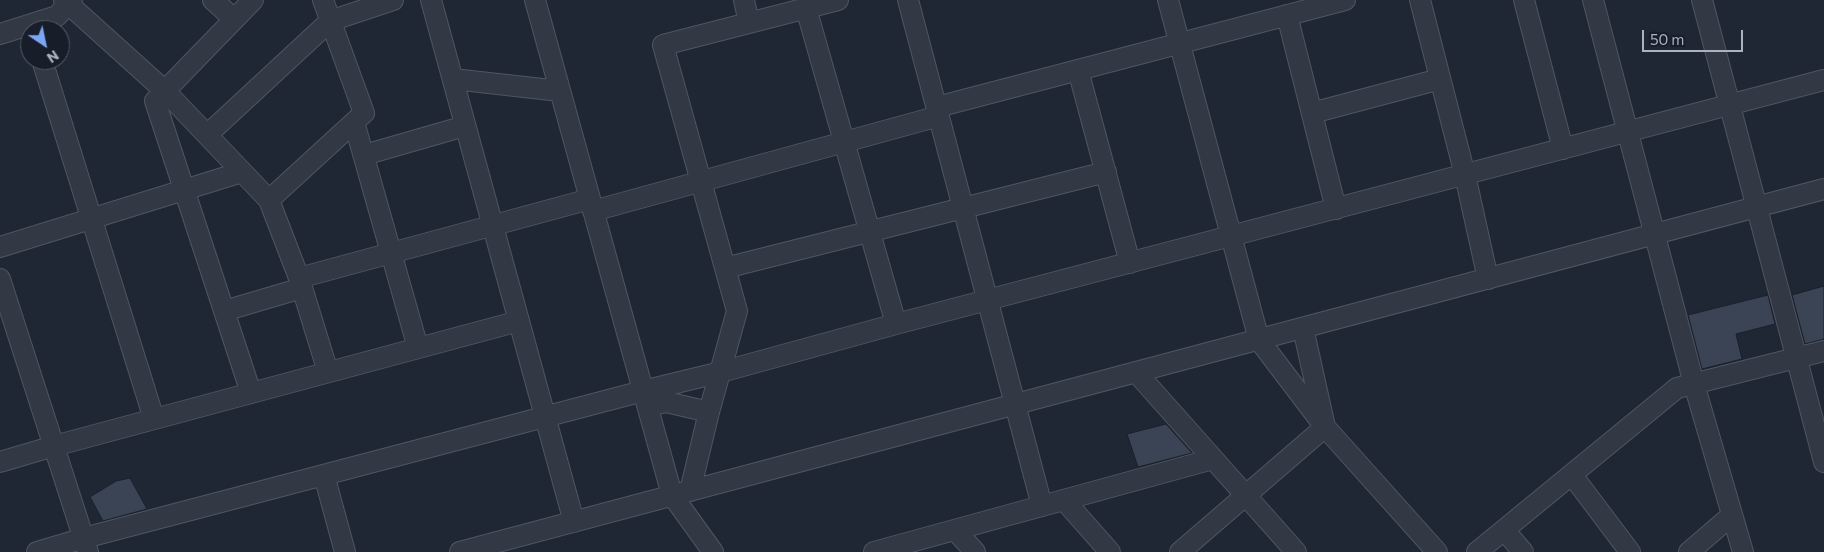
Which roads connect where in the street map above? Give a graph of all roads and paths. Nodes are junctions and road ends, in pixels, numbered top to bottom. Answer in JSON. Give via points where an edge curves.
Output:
{"nodes":[{"id":1,"x":213,"y":0,"type":"edge"},
{"id":2,"x":253,"y":0,"type":"edge"},
{"id":3,"x":323,"y":0,"type":"edge"},
{"id":4,"x":394,"y":0,"type":"edge"},
{"id":5,"x":431,"y":0,"type":"edge"},
{"id":6,"x":535,"y":0,"type":"edge"},
{"id":7,"x":744,"y":0,"type":"edge"},
{"id":8,"x":838,"y":0,"type":"edge"},
{"id":9,"x":908,"y":0,"type":"edge"},
{"id":10,"x":1168,"y":0,"type":"edge"},
{"id":11,"x":1345,"y":0,"type":"edge"},
{"id":12,"x":1420,"y":0,"type":"edge"},
{"id":13,"x":1524,"y":0,"type":"edge"},
{"id":14,"x":1593,"y":0,"type":"edge"},
{"id":15,"x":1702,"y":0,"type":"edge"},
{"id":16,"x":68,"y":1,"type":"edge"},
{"id":17,"x":806,"y":8,"type":"junction"},
{"id":18,"x":1286,"y":15,"type":"junction"},
{"id":19,"x":234,"y":19,"type":"junction"},
{"id":20,"x":48,"y":20,"type":"edge"},
{"id":21,"x":330,"y":21,"type":"junction"},
{"id":22,"x":750,"y":23,"type":"junction"},
{"id":23,"x":20,"y":30,"type":"edge"},
{"id":24,"x":0,"y":34,"type":"edge"},
{"id":25,"x":1180,"y":43,"type":"junction"},
{"id":26,"x":45,"y":70,"type":"edge"},
{"id":27,"x":1078,"y":70,"type":"junction"},
{"id":28,"x":452,"y":79,"type":"junction"},
{"id":29,"x":1440,"y":80,"type":"junction"},
{"id":30,"x":1824,"y":80,"type":"edge"},
{"id":31,"x":165,"y":91,"type":"junction"},
{"id":32,"x":560,"y":91,"type":"junction"},
{"id":33,"x":1730,"y":105,"type":"junction"},
{"id":34,"x":938,"y":112,"type":"junction"},
{"id":35,"x":1312,"y":113,"type":"junction"},
{"id":36,"x":354,"y":122,"type":"junction"},
{"id":37,"x":465,"y":126,"type":"junction"},
{"id":38,"x":1628,"y":132,"type":"junction"},
{"id":39,"x":207,"y":135,"type":"junction"},
{"id":40,"x":844,"y":142,"type":"junction"},
{"id":41,"x":1563,"y":149,"type":"junction"},
{"id":42,"x":364,"y":155,"type":"junction"},
{"id":43,"x":242,"y":172,"type":"junction"},
{"id":44,"x":1106,"y":172,"type":"junction"},
{"id":45,"x":1465,"y":175,"type":"junction"},
{"id":46,"x":701,"y":181,"type":"junction"},
{"id":47,"x":1824,"y":189,"type":"edge"},
{"id":48,"x":184,"y":190,"type":"junction"},
{"id":49,"x":268,"y":200,"type":"junction"},
{"id":50,"x":592,"y":205,"type":"junction"},
{"id":51,"x":1757,"y":207,"type":"junction"},
{"id":52,"x":963,"y":208,"type":"junction"},
{"id":53,"x":1336,"y":208,"type":"junction"},
{"id":54,"x":92,"y":218,"type":"junction"},
{"id":55,"x":493,"y":226,"type":"junction"},
{"id":56,"x":870,"y":232,"type":"junction"},
{"id":57,"x":1655,"y":234,"type":"junction"},
{"id":58,"x":1231,"y":236,"type":"junction"},
{"id":59,"x":0,"y":247,"type":"edge"},
{"id":60,"x":391,"y":253,"type":"junction"},
{"id":61,"x":1130,"y":263,"type":"junction"},
{"id":62,"x":725,"y":268,"type":"junction"},
{"id":63,"x":1488,"y":278,"type":"junction"},
{"id":64,"x":0,"y":279,"type":"edge"},
{"id":65,"x":300,"y":283,"type":"junction"},
{"id":66,"x":988,"y":300,"type":"junction"},
{"id":67,"x":4,"y":308,"type":"edge"},
{"id":68,"x":224,"y":311,"type":"junction"},
{"id":69,"x":519,"y":321,"type":"junction"},
{"id":70,"x":896,"y":324,"type":"junction"},
{"id":71,"x":1303,"y":328,"type":"junction"},
{"id":72,"x":1259,"y":340,"type":"junction"},
{"id":73,"x":418,"y":348,"type":"junction"},
{"id":74,"x":1824,"y":351,"type":"edge"},
{"id":75,"x":1796,"y":358,"type":"junction"},
{"id":76,"x":328,"y":372,"type":"junction"},
{"id":77,"x":721,"y":372,"type":"junction"},
{"id":78,"x":1136,"y":372,"type":"junction"},
{"id":79,"x":1694,"y":384,"type":"junction"},
{"id":80,"x":251,"y":393,"type":"junction"},
{"id":81,"x":646,"y":398,"type":"junction"},
{"id":82,"x":1016,"y":404,"type":"junction"},
{"id":83,"x":709,"y":412,"type":"junction"},
{"id":84,"x":545,"y":416,"type":"junction"},
{"id":85,"x":154,"y":419,"type":"junction"},
{"id":86,"x":1325,"y":427,"type":"junction"},
{"id":87,"x":54,"y":446,"type":"junction"},
{"id":88,"x":1213,"y":459,"type":"junction"},
{"id":89,"x":0,"y":462,"type":"edge"},
{"id":90,"x":1824,"y":462,"type":"edge"},
{"id":91,"x":324,"y":475,"type":"junction"},
{"id":92,"x":1572,"y":475,"type":"junction"},
{"id":93,"x":681,"y":493,"type":"junction"},
{"id":94,"x":1245,"y":496,"type":"junction"},
{"id":95,"x":1064,"y":500,"type":"junction"},
{"id":96,"x":1042,"y":506,"type":"junction"},
{"id":97,"x":1732,"y":515,"type":"junction"},
{"id":98,"x":574,"y":522,"type":"junction"},
{"id":99,"x":955,"y":530,"type":"junction"},
{"id":100,"x":1504,"y":530,"type":"junction"},
{"id":101,"x":86,"y":545,"type":"edge"},
{"id":102,"x":37,"y":552,"type":"edge"},
{"id":103,"x":345,"y":552,"type":"edge"},
{"id":104,"x":460,"y":552,"type":"edge"},
{"id":105,"x":713,"y":552,"type":"edge"},
{"id":106,"x":874,"y":552,"type":"edge"},
{"id":107,"x":975,"y":552,"type":"edge"},
{"id":108,"x":1110,"y":552,"type":"edge"},
{"id":109,"x":1180,"y":552,"type":"edge"},
{"id":110,"x":1296,"y":552,"type":"edge"},
{"id":111,"x":1436,"y":552,"type":"edge"},
{"id":112,"x":1478,"y":552,"type":"edge"},
{"id":113,"x":1523,"y":552,"type":"edge"},
{"id":114,"x":1630,"y":552,"type":"edge"},
{"id":115,"x":1689,"y":552,"type":"edge"},
{"id":116,"x":1743,"y":552,"type":"edge"}],
"edges":[{"from":1,"to":19,"type":"street"},
{"from":2,"to":19,"type":"street"},
{"from":3,"to":21,"type":"street"},
{"from":4,"to":21,"type":"street"},
{"from":5,"to":28,"type":"street"},
{"from":6,"to":32,"type":"street"},
{"from":7,"to":22,"type":"street"},
{"from":8,"to":17,"type":"street"},
{"from":9,"to":34,"type":"street"},
{"from":10,"to":25,"type":"street"},
{"from":11,"to":18,"type":"street"},
{"from":12,"to":29,"type":"street"},
{"from":13,"to":41,"type":"street"},
{"from":14,"to":38,"type":"street"},
{"from":15,"to":33,"type":"street"},
{"from":16,"to":20,"type":"street","via":[[57,16]]},
{"from":16,"to":31,"type":"street"},
{"from":17,"to":22,"type":"street"},
{"from":17,"to":40,"type":"street"},
{"from":18,"to":25,"type":"street"},
{"from":18,"to":35,"type":"street"},
{"from":19,"to":31,"type":"street"},
{"from":21,"to":36,"type":"street","via":[[364,112]]},
{"from":21,"to":39,"type":"street"},
{"from":22,"to":46,"type":"street","via":[[663,45]]},
{"from":23,"to":24,"type":"street"},
{"from":25,"to":27,"type":"street"},
{"from":25,"to":58,"type":"street"},
{"from":26,"to":54,"type":"street"},
{"from":27,"to":34,"type":"street"},
{"from":27,"to":44,"type":"street"},
{"from":28,"to":32,"type":"street"},
{"from":28,"to":37,"type":"street"},
{"from":29,"to":35,"type":"street"},
{"from":29,"to":45,"type":"street"},
{"from":30,"to":33,"type":"street"},
{"from":31,"to":39,"type":"street"},
{"from":31,"to":48,"type":"street","via":[[155,101]]},
{"from":32,"to":50,"type":"street"},
{"from":33,"to":38,"type":"street"},
{"from":33,"to":51,"type":"street"},
{"from":34,"to":40,"type":"street"},
{"from":34,"to":52,"type":"street"},
{"from":35,"to":53,"type":"street"},
{"from":36,"to":42,"type":"street"},
{"from":36,"to":49,"type":"street"},
{"from":37,"to":42,"type":"street"},
{"from":37,"to":55,"type":"street"},
{"from":38,"to":41,"type":"street"},
{"from":38,"to":57,"type":"street"},
{"from":39,"to":43,"type":"street"},
{"from":40,"to":46,"type":"street"},
{"from":40,"to":56,"type":"street"},
{"from":41,"to":45,"type":"street"},
{"from":42,"to":60,"type":"street"},
{"from":43,"to":48,"type":"street"},
{"from":43,"to":49,"type":"street"},
{"from":44,"to":52,"type":"street"},
{"from":44,"to":61,"type":"street"},
{"from":45,"to":53,"type":"street"},
{"from":45,"to":63,"type":"street"},
{"from":46,"to":50,"type":"street"},
{"from":46,"to":62,"type":"street"},
{"from":47,"to":51,"type":"street"},
{"from":48,"to":54,"type":"street"},
{"from":48,"to":68,"type":"street"},
{"from":49,"to":65,"type":"street"},
{"from":50,"to":55,"type":"street"},
{"from":50,"to":81,"type":"street"},
{"from":51,"to":57,"type":"street"},
{"from":51,"to":75,"type":"street"},
{"from":52,"to":56,"type":"street"},
{"from":52,"to":66,"type":"street"},
{"from":53,"to":58,"type":"street"},
{"from":54,"to":59,"type":"street"},
{"from":54,"to":85,"type":"street"},
{"from":55,"to":60,"type":"street"},
{"from":55,"to":69,"type":"street"},
{"from":56,"to":62,"type":"street"},
{"from":56,"to":70,"type":"street"},
{"from":57,"to":63,"type":"street"},
{"from":57,"to":79,"type":"street"},
{"from":58,"to":61,"type":"street"},
{"from":58,"to":72,"type":"street"},
{"from":60,"to":65,"type":"street"},
{"from":60,"to":73,"type":"street"},
{"from":61,"to":66,"type":"street"},
{"from":62,"to":77,"type":"street","via":[[737,311]]},
{"from":63,"to":71,"type":"street"},
{"from":64,"to":67,"type":"street"},
{"from":65,"to":68,"type":"street"},
{"from":65,"to":76,"type":"street"},
{"from":66,"to":70,"type":"street"},
{"from":66,"to":82,"type":"street"},
{"from":67,"to":87,"type":"street"},
{"from":68,"to":80,"type":"street"},
{"from":69,"to":73,"type":"street"},
{"from":69,"to":84,"type":"street"},
{"from":70,"to":77,"type":"street"},
{"from":71,"to":72,"type":"street"},
{"from":71,"to":86,"type":"street"},
{"from":72,"to":78,"type":"street"},
{"from":72,"to":86,"type":"street"},
{"from":73,"to":76,"type":"street"},
{"from":74,"to":75,"type":"street"},
{"from":75,"to":79,"type":"street"},
{"from":75,"to":90,"type":"street"},
{"from":76,"to":80,"type":"street"},
{"from":77,"to":81,"type":"street"},
{"from":77,"to":83,"type":"street"},
{"from":78,"to":82,"type":"street"},
{"from":78,"to":88,"type":"street"},
{"from":79,"to":92,"type":"street","via":[[1677,388]]},
{"from":79,"to":97,"type":"street"},
{"from":80,"to":85,"type":"street"},
{"from":81,"to":83,"type":"street"},
{"from":81,"to":84,"type":"street"},
{"from":81,"to":93,"type":"street"},
{"from":82,"to":93,"type":"street"},
{"from":82,"to":96,"type":"street"},
{"from":83,"to":93,"type":"street"},
{"from":84,"to":91,"type":"street"},
{"from":84,"to":98,"type":"street"},
{"from":85,"to":87,"type":"street"},
{"from":86,"to":94,"type":"street"},
{"from":86,"to":111,"type":"street"},
{"from":87,"to":89,"type":"street"},
{"from":87,"to":101,"type":"street"},
{"from":88,"to":94,"type":"street"},
{"from":88,"to":95,"type":"street"},
{"from":91,"to":101,"type":"street"},
{"from":91,"to":103,"type":"street"},
{"from":92,"to":100,"type":"street"},
{"from":92,"to":114,"type":"street"},
{"from":93,"to":98,"type":"street"},
{"from":93,"to":105,"type":"street"},
{"from":94,"to":109,"type":"street"},
{"from":94,"to":110,"type":"street"},
{"from":95,"to":96,"type":"street"},
{"from":95,"to":108,"type":"street"},
{"from":96,"to":99,"type":"street"},
{"from":97,"to":115,"type":"street"},
{"from":97,"to":116,"type":"street"},
{"from":98,"to":104,"type":"street"},
{"from":99,"to":106,"type":"street"},
{"from":99,"to":107,"type":"street"},
{"from":100,"to":112,"type":"street"},
{"from":100,"to":113,"type":"street"},
{"from":101,"to":102,"type":"street"}]}
